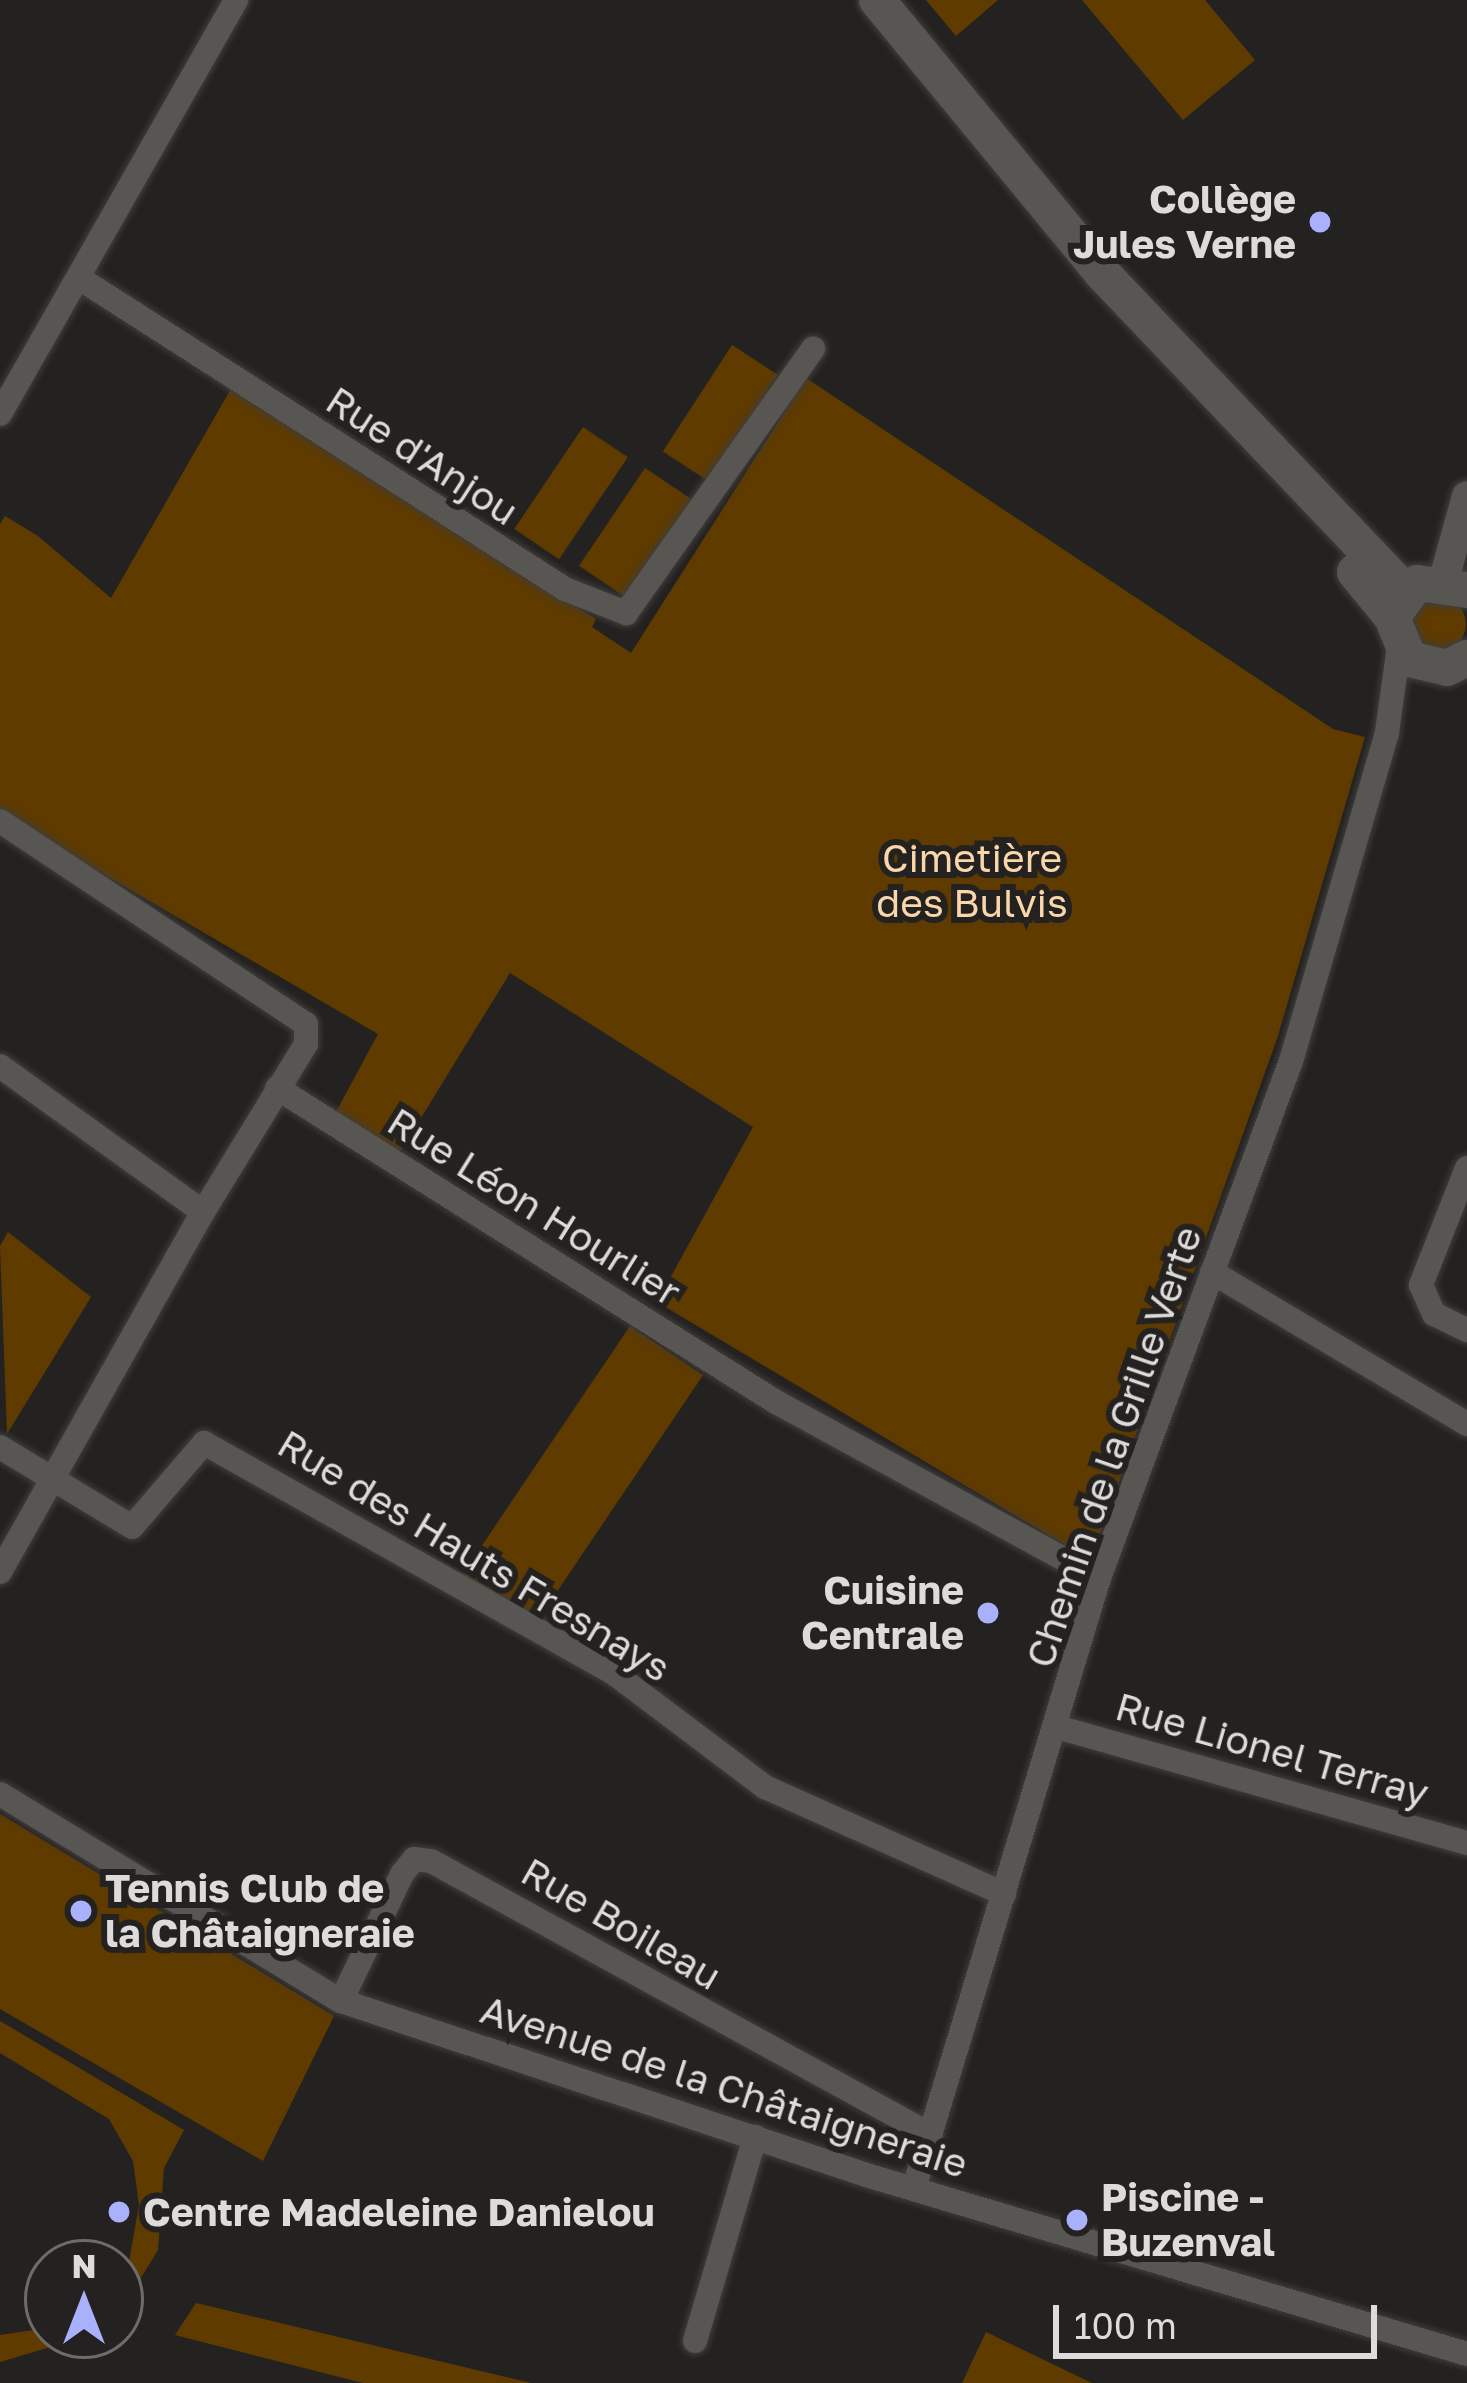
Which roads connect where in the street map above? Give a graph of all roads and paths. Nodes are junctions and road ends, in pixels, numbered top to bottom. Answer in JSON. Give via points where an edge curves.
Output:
{"nodes":[{"id":1,"x":236,"y":0,"type":"edge"},
{"id":2,"x":877,"y":0,"type":"edge"},
{"id":3,"x":79,"y":278,"type":"junction"},
{"id":4,"x":813,"y":349,"type":"dead end"},
{"id":5,"x":0,"y":414,"type":"edge"},
{"id":6,"x":1467,"y":496,"type":"edge"},
{"id":7,"x":1456,"y":584,"type":"edge"},
{"id":8,"x":1429,"y":649,"type":"edge"},
{"id":9,"x":0,"y":821,"type":"edge"},
{"id":10,"x":0,"y":1066,"type":"edge"},
{"id":11,"x":278,"y":1088,"type":"junction"},
{"id":12,"x":1467,"y":1168,"type":"edge"},
{"id":13,"x":203,"y":1212,"type":"junction"},
{"id":14,"x":1212,"y":1272,"type":"junction"},
{"id":15,"x":1467,"y":1330,"type":"edge"},
{"id":16,"x":1467,"y":1424,"type":"edge"},
{"id":17,"x":0,"y":1448,"type":"edge"},
{"id":18,"x":51,"y":1478,"type":"junction"},
{"id":19,"x":0,"y":1572,"type":"edge"},
{"id":20,"x":1099,"y":1578,"type":"junction"},
{"id":21,"x":1057,"y":1727,"type":"junction"},
{"id":22,"x":0,"y":1794,"type":"edge"},
{"id":23,"x":1467,"y":1843,"type":"edge"},
{"id":24,"x":1004,"y":1894,"type":"junction"},
{"id":25,"x":341,"y":2001,"type":"junction"},
{"id":26,"x":932,"y":2135,"type":"junction"},
{"id":27,"x":755,"y":2137,"type":"junction"},
{"id":28,"x":914,"y":2188,"type":"junction"},
{"id":29,"x":695,"y":2341,"type":"dead end"},
{"id":30,"x":1467,"y":2354,"type":"edge"}],
"edges":[{"from":1,"to":3,"type":"street"},
{"from":2,"to":8,"type":"main road"},
{"from":3,"to":4,"type":"street","name":"Rue d'Anjou","via":[[612,610],[639,604]]},
{"from":3,"to":5,"type":"street"},
{"from":6,"to":7,"type":"street"},
{"from":7,"to":8,"type":"main road"},
{"from":8,"to":14,"type":"street","name":"Chemin de la Grille Verte","via":[[1387,732],[1291,1060]]},
{"from":9,"to":11,"type":"street","via":[[294,1006],[306,1044]]},
{"from":10,"to":13,"type":"street"},
{"from":11,"to":13,"type":"street"},
{"from":11,"to":20,"type":"street","name":"Rue Léon Hourlier","via":[[776,1402]]},
{"from":12,"to":15,"type":"street","via":[[1420,1286],[1434,1313]]},
{"from":13,"to":18,"type":"street"},
{"from":14,"to":16,"type":"street"},
{"from":14,"to":20,"type":"street","name":"Chemin de la Grille Verte"},
{"from":17,"to":18,"type":"street","name":"Rue des Hauts Fresnays"},
{"from":18,"to":19,"type":"street"},
{"from":18,"to":24,"type":"street","name":"Rue des Hauts Fresnays","via":[[132,1527],[204,1444],[611,1670],[765,1787]]},
{"from":20,"to":21,"type":"street","name":"Chemin de la Grille Verte"},
{"from":21,"to":23,"type":"street","name":"Rue Lionel Terray"},
{"from":21,"to":24,"type":"street","name":"Chemin de la Grille Verte"},
{"from":22,"to":25,"type":"street","name":"Avenue de la Châtaigneraie"},
{"from":24,"to":26,"type":"street","name":"Chemin de la Grille Verte"},
{"from":25,"to":26,"type":"street","name":"Rue Boileau","via":[[402,1874],[415,1859],[431,1861]]},
{"from":25,"to":27,"type":"street","name":"Avenue de la Châtaigneraie"},
{"from":26,"to":28,"type":"street","name":"Chemin de la Grille Verte"},
{"from":27,"to":28,"type":"street","name":"Avenue de la Châtaigneraie"},
{"from":27,"to":29,"type":"street"},
{"from":28,"to":30,"type":"street","name":"Avenue de la Châtaigneraie"}]}
